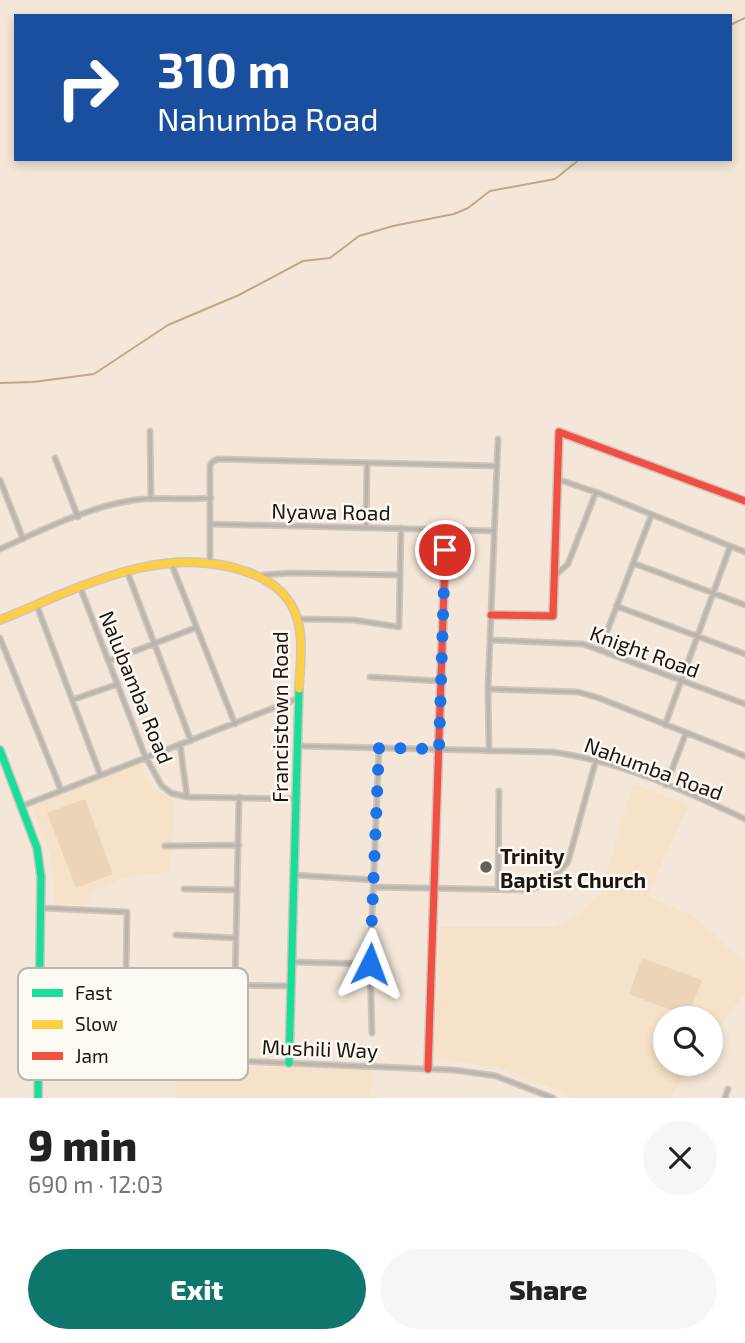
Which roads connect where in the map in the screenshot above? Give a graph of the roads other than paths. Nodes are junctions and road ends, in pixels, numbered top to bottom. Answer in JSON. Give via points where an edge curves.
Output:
{"nodes":[{"id":1,"x":150,"y":431,"type":"dead end"},
{"id":2,"x":498,"y":439,"type":"dead end"},
{"id":3,"x":55,"y":457,"type":"dead end"},
{"id":4,"x":367,"y":464,"type":"junction"},
{"id":5,"x":497,"y":466,"type":"junction"},
{"id":6,"x":0,"y":480,"type":"edge"},
{"id":7,"x":558,"y":480,"type":"junction"},
{"id":8,"x":596,"y":492,"type":"junction"},
{"id":9,"x":211,"y":498,"type":"junction"},
{"id":10,"x":151,"y":499,"type":"junction"},
{"id":11,"x":745,"y":500,"type":"edge"},
{"id":12,"x":651,"y":516,"type":"junction"},
{"id":13,"x":78,"y":517,"type":"junction"},
{"id":14,"x":210,"y":524,"type":"junction"},
{"id":15,"x":366,"y":526,"type":"junction"},
{"id":16,"x":401,"y":528,"type":"junction"},
{"id":17,"x":446,"y":528,"type":"junction"},
{"id":18,"x":494,"y":530,"type":"junction"},
{"id":19,"x":23,"y":539,"type":"junction"},
{"id":20,"x":730,"y":547,"type":"junction"},
{"id":21,"x":0,"y":549,"type":"edge"},
{"id":22,"x":745,"y":552,"type":"edge"},
{"id":23,"x":633,"y":563,"type":"junction"},
{"id":24,"x":172,"y":565,"type":"junction"},
{"id":25,"x":210,"y":565,"type":"junction"},
{"id":26,"x":127,"y":570,"type":"junction"},
{"id":27,"x":263,"y":575,"type":"junction"},
{"id":28,"x":399,"y":575,"type":"junction"},
{"id":29,"x":556,"y":575,"type":"junction"},
{"id":30,"x":80,"y":587,"type":"junction"},
{"id":31,"x":714,"y":593,"type":"junction"},
{"id":32,"x":745,"y":605,"type":"edge"},
{"id":33,"x":37,"y":606,"type":"junction"},
{"id":34,"x":615,"y":606,"type":"junction"},
{"id":35,"x":491,"y":615,"type":"junction"},
{"id":36,"x":297,"y":619,"type":"junction"},
{"id":37,"x":0,"y":620,"type":"edge"},
{"id":38,"x":195,"y":628,"type":"junction"},
{"id":39,"x":696,"y":637,"type":"junction"},
{"id":40,"x":0,"y":638,"type":"edge"},
{"id":41,"x":490,"y":640,"type":"junction"},
{"id":42,"x":154,"y":644,"type":"junction"},
{"id":43,"x":600,"y":650,"type":"junction"},
{"id":44,"x":745,"y":654,"type":"edge"},
{"id":45,"x":109,"y":661,"type":"junction"},
{"id":46,"x":370,"y":677,"type":"dead end"},
{"id":47,"x":679,"y":680,"type":"junction"},
{"id":48,"x":440,"y":681,"type":"junction"},
{"id":49,"x":118,"y":684,"type":"junction"},
{"id":50,"x":488,"y":689,"type":"junction"},
{"id":51,"x":299,"y":698,"type":"junction"},
{"id":52,"x":72,"y":700,"type":"junction"},
{"id":53,"x":745,"y":704,"type":"edge"},
{"id":54,"x":234,"y":724,"type":"junction"},
{"id":55,"x":665,"y":725,"type":"junction"},
{"id":56,"x":686,"y":733,"type":"junction"},
{"id":57,"x":191,"y":741,"type":"junction"},
{"id":58,"x":180,"y":744,"type":"junction"},
{"id":59,"x":298,"y":746,"type":"junction"},
{"id":60,"x":379,"y":748,"type":"junction"},
{"id":61,"x":439,"y":749,"type":"junction"},
{"id":62,"x":0,"y":751,"type":"edge"},
{"id":63,"x":489,"y":751,"type":"junction"},
{"id":64,"x":745,"y":756,"type":"edge"},
{"id":65,"x":145,"y":757,"type":"junction"},
{"id":66,"x":596,"y":760,"type":"junction"},
{"id":67,"x":100,"y":774,"type":"junction"},
{"id":68,"x":666,"y":785,"type":"junction"},
{"id":69,"x":61,"y":790,"type":"junction"},
{"id":70,"x":499,"y":790,"type":"dead end"},
{"id":71,"x":187,"y":797,"type":"junction"},
{"id":72,"x":239,"y":797,"type":"junction"},
{"id":73,"x":296,"y":799,"type":"junction"},
{"id":74,"x":22,"y":806,"type":"junction"},
{"id":75,"x":745,"y":819,"type":"edge"},
{"id":76,"x":239,"y":845,"type":"junction"},
{"id":77,"x":165,"y":846,"type":"dead end"},
{"id":78,"x":294,"y":875,"type":"junction"},
{"id":79,"x":374,"y":880,"type":"junction"},
{"id":80,"x":374,"y":887,"type":"junction"},
{"id":81,"x":435,"y":888,"type":"junction"},
{"id":82,"x":184,"y":889,"type":"dead end"},
{"id":83,"x":498,"y":889,"type":"junction"},
{"id":84,"x":237,"y":890,"type":"junction"},
{"id":85,"x":42,"y":908,"type":"junction"},
{"id":86,"x":176,"y":935,"type":"dead end"},
{"id":87,"x":236,"y":938,"type":"junction"},
{"id":88,"x":292,"y":962,"type":"junction"},
{"id":89,"x":370,"y":964,"type":"junction"},
{"id":90,"x":41,"y":968,"type":"edge"},
{"id":91,"x":126,"y":968,"type":"edge"},
{"id":92,"x":235,"y":968,"type":"edge"},
{"id":93,"x":248,"y":985,"type":"edge"},
{"id":94,"x":291,"y":986,"type":"junction"},
{"id":95,"x":372,"y":1033,"type":"dead end"},
{"id":96,"x":248,"y":1062,"type":"edge"},
{"id":97,"x":289,"y":1063,"type":"junction"},
{"id":98,"x":428,"y":1069,"type":"junction"},
{"id":99,"x":38,"y":1080,"type":"edge"},
{"id":100,"x":727,"y":1088,"type":"dead end"},
{"id":101,"x":38,"y":1098,"type":"edge"},
{"id":102,"x":553,"y":1098,"type":"edge"},
{"id":103,"x":725,"y":1098,"type":"edge"}],
"edges":[{"from":1,"to":10,"type":"street"},
{"from":2,"to":5,"type":"street"},
{"from":3,"to":13,"type":"street"},
{"from":4,"to":5,"type":"street"},
{"from":4,"to":9,"type":"street","via":[[218,459],[211,467]]},
{"from":4,"to":15,"type":"street"},
{"from":5,"to":18,"type":"street"},
{"from":6,"to":19,"type":"street"},
{"from":7,"to":8,"type":"street"},
{"from":7,"to":11,"type":"street","via":[[558,432]]},
{"from":7,"to":29,"type":"street"},
{"from":8,"to":12,"type":"street"},
{"from":8,"to":29,"type":"street","via":[[568,564]]},
{"from":9,"to":10,"type":"street"},
{"from":9,"to":14,"type":"street"},
{"from":10,"to":13,"type":"street"},
{"from":12,"to":20,"type":"street"},
{"from":12,"to":23,"type":"street"},
{"from":13,"to":19,"type":"street"},
{"from":14,"to":15,"type":"street","name":"Nyawa Road"},
{"from":14,"to":25,"type":"street"},
{"from":15,"to":16,"type":"street","name":"Nyawa Road"},
{"from":16,"to":17,"type":"street","name":"Nyawa Road"},
{"from":16,"to":28,"type":"street"},
{"from":17,"to":18,"type":"street","name":"Nyawa Road"},
{"from":17,"to":48,"type":"street"},
{"from":18,"to":35,"type":"street"},
{"from":19,"to":21,"type":"street"},
{"from":20,"to":22,"type":"street"},
{"from":20,"to":31,"type":"street"},
{"from":23,"to":31,"type":"street"},
{"from":23,"to":34,"type":"street"},
{"from":24,"to":25,"type":"street"},
{"from":24,"to":26,"type":"street"},
{"from":24,"to":38,"type":"street"},
{"from":25,"to":27,"type":"street"},
{"from":26,"to":30,"type":"street"},
{"from":26,"to":42,"type":"street"},
{"from":27,"to":28,"type":"street"},
{"from":27,"to":36,"type":"street","name":"Francistown Road","via":[[283,591]]},
{"from":28,"to":36,"type":"street","via":[[399,626]]},
{"from":29,"to":35,"type":"street","via":[[553,616]]},
{"from":30,"to":33,"type":"street"},
{"from":30,"to":45,"type":"street","name":"Nalubamba Road"},
{"from":31,"to":32,"type":"street"},
{"from":31,"to":39,"type":"street"},
{"from":33,"to":37,"type":"street"},
{"from":33,"to":52,"type":"street"},
{"from":34,"to":39,"type":"street"},
{"from":34,"to":43,"type":"street"},
{"from":35,"to":41,"type":"street"},
{"from":36,"to":51,"type":"street","name":"Francistown Road"},
{"from":38,"to":42,"type":"street"},
{"from":38,"to":54,"type":"street"},
{"from":39,"to":44,"type":"street"},
{"from":39,"to":47,"type":"street"},
{"from":40,"to":69,"type":"street"},
{"from":41,"to":43,"type":"street","name":"Knight Road","via":[[578,643]]},
{"from":41,"to":50,"type":"street"},
{"from":42,"to":45,"type":"street"},
{"from":42,"to":57,"type":"street"},
{"from":43,"to":47,"type":"street","name":"Knight Road"},
{"from":45,"to":49,"type":"street","name":"Nalubamba Road"},
{"from":46,"to":48,"type":"street"},
{"from":47,"to":53,"type":"street","name":"Knight Road"},
{"from":47,"to":55,"type":"street"},
{"from":48,"to":61,"type":"street"},
{"from":49,"to":52,"type":"street"},
{"from":49,"to":65,"type":"street","name":"Nalubamba Road"},
{"from":50,"to":55,"type":"street","via":[[578,692]]},
{"from":50,"to":63,"type":"street"},
{"from":51,"to":54,"type":"street"},
{"from":51,"to":59,"type":"street","name":"Francistown Road"},
{"from":52,"to":67,"type":"street"},
{"from":54,"to":57,"type":"street"},
{"from":55,"to":56,"type":"street"},
{"from":56,"to":64,"type":"street"},
{"from":56,"to":68,"type":"street"},
{"from":57,"to":58,"type":"street"},
{"from":58,"to":65,"type":"street"},
{"from":58,"to":71,"type":"street"},
{"from":59,"to":60,"type":"street","name":"Nahumba Road"},
{"from":59,"to":73,"type":"street","name":"Francistown Road"},
{"from":60,"to":61,"type":"street","name":"Nahumba Road"},
{"from":60,"to":79,"type":"street"},
{"from":61,"to":63,"type":"street","name":"Nahumba Road"},
{"from":61,"to":81,"type":"street"},
{"from":62,"to":74,"type":"street"},
{"from":63,"to":66,"type":"street","name":"Nahumba Road","via":[[552,752]]},
{"from":65,"to":67,"type":"street"},
{"from":65,"to":71,"type":"street","name":"Nalubamba Road","via":[[162,786]]},
{"from":66,"to":68,"type":"street","name":"Nahumba Road"},
{"from":66,"to":83,"type":"street","via":[[562,869],[541,887]]},
{"from":67,"to":69,"type":"street"},
{"from":68,"to":75,"type":"street","name":"Nahumba Road"},
{"from":69,"to":74,"type":"street"},
{"from":70,"to":83,"type":"street"},
{"from":71,"to":72,"type":"street"},
{"from":72,"to":73,"type":"street"},
{"from":72,"to":76,"type":"street"},
{"from":73,"to":78,"type":"street","name":"Francistown Road"},
{"from":74,"to":85,"type":"street","via":[[37,848]]},
{"from":76,"to":77,"type":"street"},
{"from":76,"to":84,"type":"street"},
{"from":78,"to":79,"type":"street"},
{"from":78,"to":88,"type":"street","name":"Francistown Road"},
{"from":79,"to":80,"type":"street"},
{"from":80,"to":81,"type":"street"},
{"from":80,"to":89,"type":"street"},
{"from":81,"to":83,"type":"street"},
{"from":81,"to":98,"type":"street"},
{"from":82,"to":84,"type":"street"},
{"from":84,"to":87,"type":"street"},
{"from":85,"to":90,"type":"street"},
{"from":85,"to":91,"type":"street","via":[[127,912]]},
{"from":86,"to":87,"type":"street"},
{"from":87,"to":92,"type":"street"},
{"from":88,"to":89,"type":"street"},
{"from":88,"to":94,"type":"street","name":"Francistown Road"},
{"from":89,"to":95,"type":"street"},
{"from":93,"to":94,"type":"street"},
{"from":94,"to":97,"type":"street","name":"Francistown Road"},
{"from":96,"to":97,"type":"street","name":"Mushili Way"},
{"from":97,"to":98,"type":"street","name":"Mushili Way"},
{"from":98,"to":102,"type":"street","name":"Mushili Way","via":[[496,1076]]},
{"from":99,"to":101,"type":"street"},
{"from":100,"to":103,"type":"street"}]}
